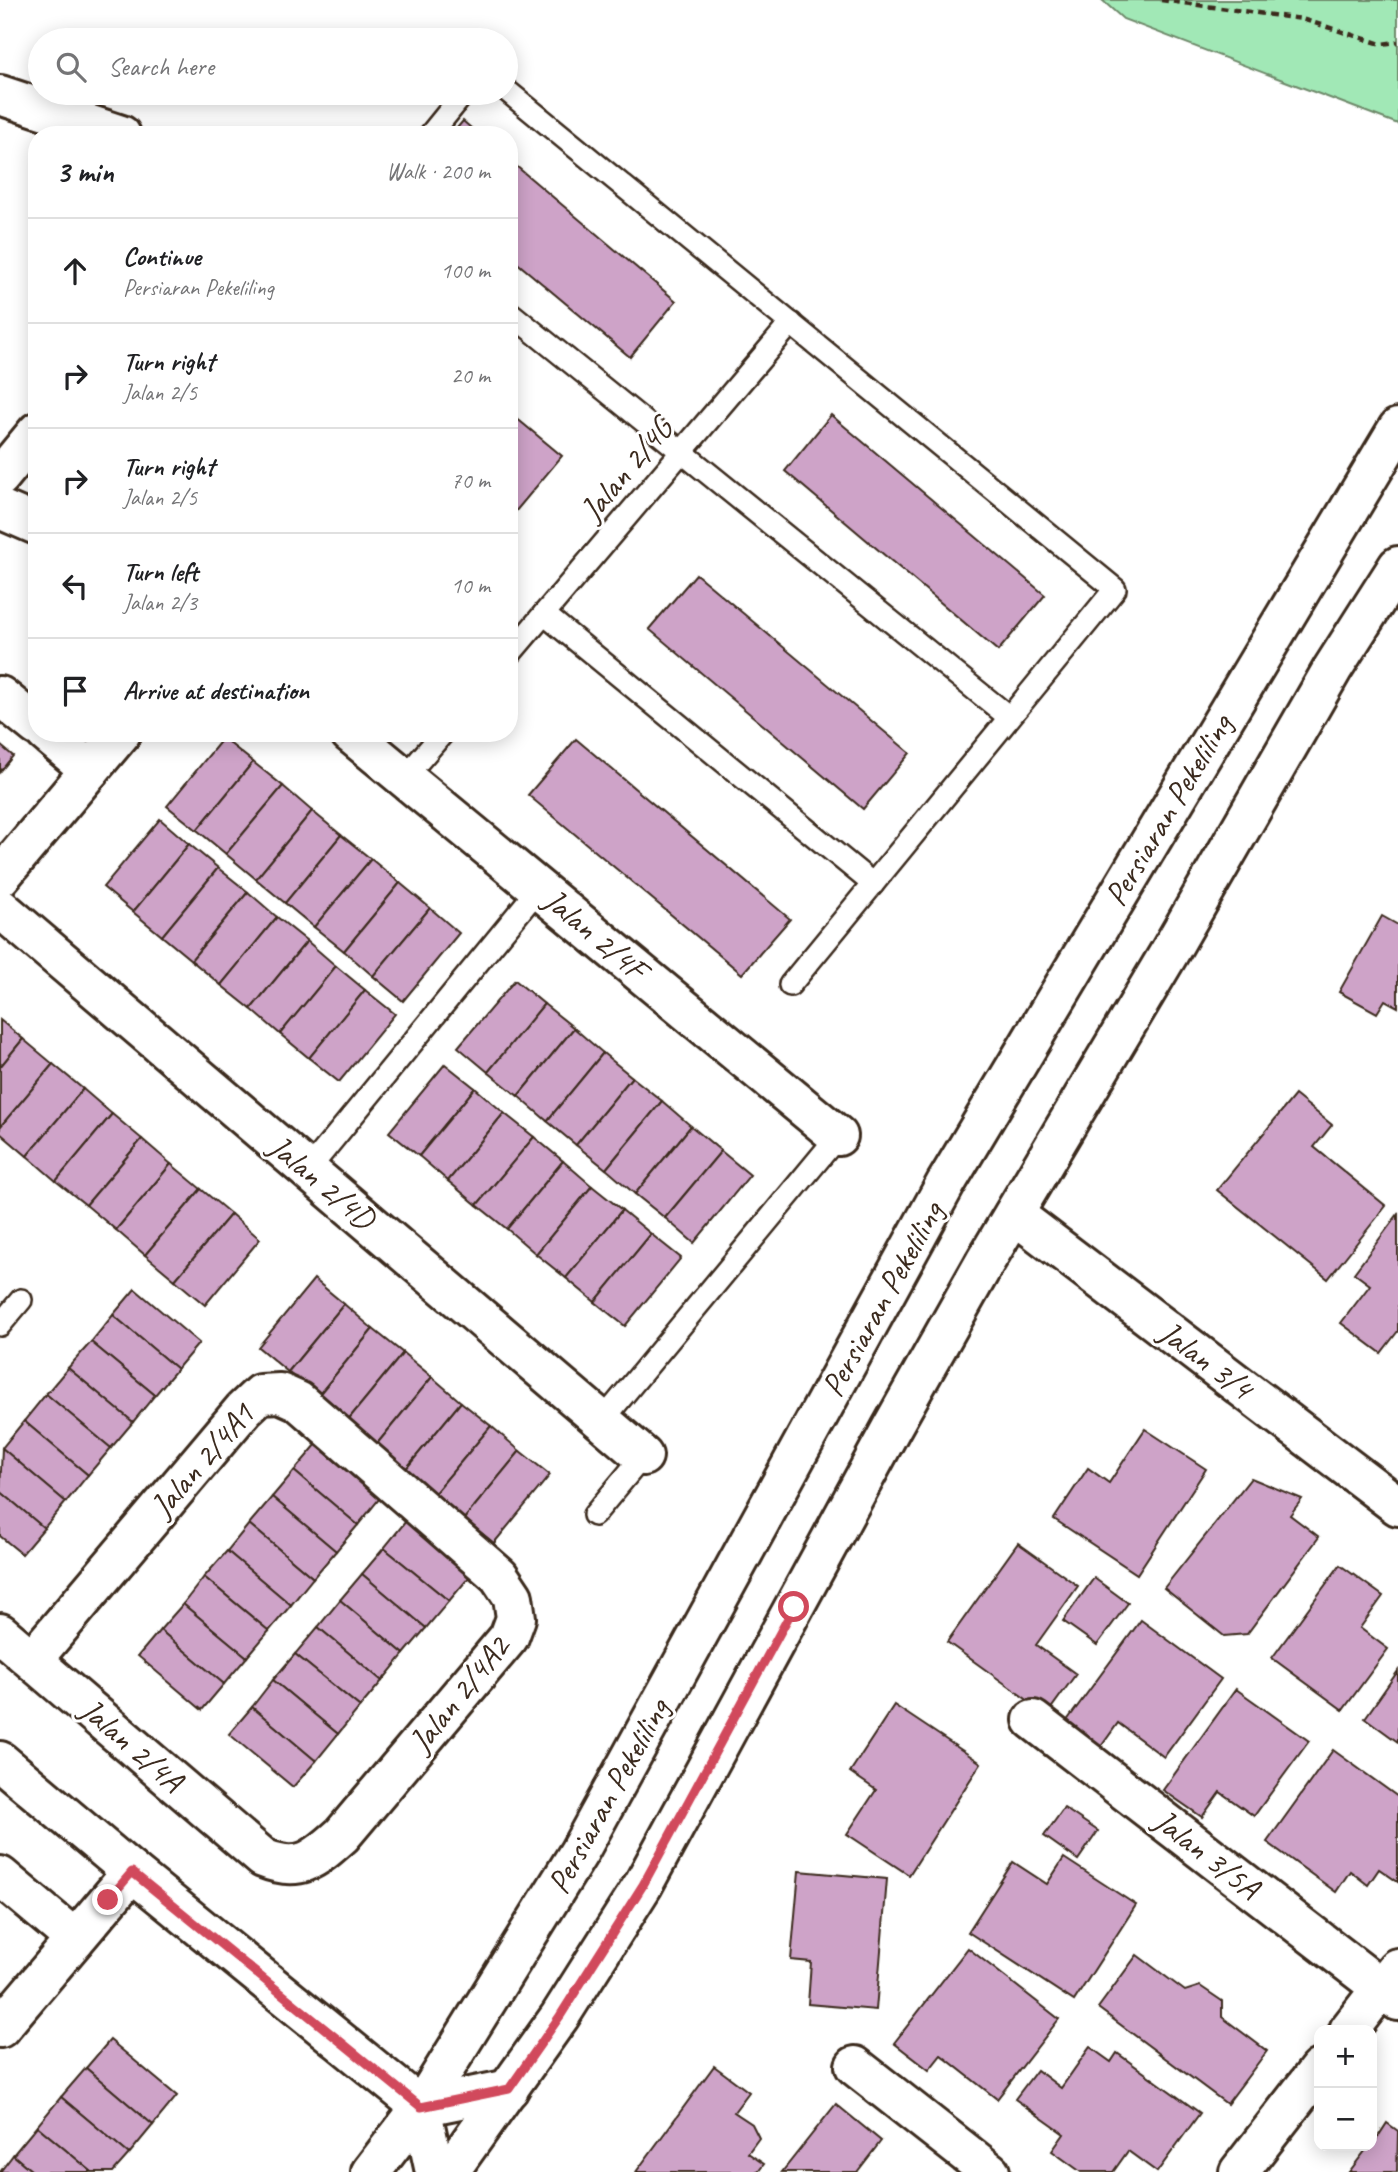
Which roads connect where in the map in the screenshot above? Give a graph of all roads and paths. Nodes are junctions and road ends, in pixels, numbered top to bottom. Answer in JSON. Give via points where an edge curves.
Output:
{"nodes":[{"id":1,"x":1161,"y":0,"type":"edge"},
{"id":2,"x":1398,"y":42,"type":"edge"},
{"id":3,"x":0,"y":95,"type":"edge"},
{"id":4,"x":518,"y":100,"type":"edge"},
{"id":5,"x":28,"y":104,"type":"edge"},
{"id":6,"x":30,"y":105,"type":"edge"},
{"id":7,"x":454,"y":105,"type":"edge"},
{"id":8,"x":94,"y":126,"type":"edge"},
{"id":9,"x":436,"y":126,"type":"edge"},
{"id":10,"x":518,"y":319,"type":"edge"},
{"id":11,"x":791,"y":323,"type":"junction"},
{"id":12,"x":1398,"y":428,"type":"edge"},
{"id":13,"x":28,"y":443,"type":"edge"},
{"id":14,"x":681,"y":451,"type":"junction"},
{"id":15,"x":0,"y":477,"type":"edge"},
{"id":16,"x":0,"y":509,"type":"edge"},
{"id":17,"x":28,"y":521,"type":"edge"},
{"id":18,"x":1398,"y":566,"type":"edge"},
{"id":19,"x":544,"y":614,"type":"junction"},
{"id":20,"x":518,"y":630,"type":"edge"},
{"id":21,"x":0,"y":696,"type":"edge"},
{"id":22,"x":1009,"y":717,"type":"junction"},
{"id":23,"x":28,"y":719,"type":"edge"},
{"id":24,"x":57,"y":742,"type":"edge"},
{"id":25,"x":113,"y":742,"type":"edge"},
{"id":26,"x":361,"y":742,"type":"edge"},
{"id":27,"x":435,"y":742,"type":"edge"},
{"id":28,"x":90,"y":770,"type":"junction"},
{"id":29,"x":405,"y":777,"type":"junction"},
{"id":30,"x":0,"y":877,"type":"edge"},
{"id":31,"x":873,"y":884,"type":"junction"},
{"id":32,"x":539,"y":888,"type":"junction"},
{"id":33,"x":0,"y":908,"type":"edge"},
{"id":34,"x":790,"y":985,"type":"dead end"},
{"id":35,"x":838,"y":1136,"type":"joint"},
{"id":36,"x":308,"y":1170,"type":"junction"},
{"id":37,"x":1014,"y":1214,"type":"junction"},
{"id":38,"x":21,"y":1300,"type":"dead end"},
{"id":39,"x":0,"y":1325,"type":"edge"},
{"id":40,"x":602,"y":1421,"type":"junction"},
{"id":41,"x":643,"y":1456,"type":"joint"},
{"id":42,"x":400,"y":1489,"type":"joint"},
{"id":43,"x":1398,"y":1506,"type":"edge"},
{"id":44,"x":594,"y":1515,"type":"dead end"},
{"id":45,"x":0,"y":1633,"type":"edge"},
{"id":46,"x":32,"y":1660,"type":"junction"},
{"id":47,"x":1033,"y":1720,"type":"dead end"},
{"id":48,"x":0,"y":1761,"type":"edge"},
{"id":49,"x":263,"y":1858,"type":"joint"},
{"id":50,"x":132,"y":1872,"type":"junction"},
{"id":51,"x":0,"y":1876,"type":"edge"},
{"id":52,"x":75,"y":1939,"type":"junction"},
{"id":53,"x":1393,"y":1986,"type":"edge"},
{"id":54,"x":1354,"y":2025,"type":"edge"},
{"id":55,"x":0,"y":2028,"type":"edge"},
{"id":56,"x":855,"y":2066,"type":"dead end"},
{"id":57,"x":1314,"y":2075,"type":"edge"},
{"id":58,"x":509,"y":2089,"type":"junction"},
{"id":59,"x":421,"y":2107,"type":"junction"},
{"id":60,"x":371,"y":2172,"type":"edge"},
{"id":61,"x":435,"y":2172,"type":"edge"},
{"id":62,"x":449,"y":2172,"type":"edge"},
{"id":63,"x":990,"y":2172,"type":"edge"},
{"id":64,"x":1239,"y":2172,"type":"edge"}],
"edges":[{"from":1,"to":2,"type":"path","via":[[1302,19],[1381,44]]},
{"from":3,"to":5,"type":"street"},
{"from":4,"to":11,"type":"lane"},
{"from":6,"to":8,"type":"street"},
{"from":7,"to":9,"type":"lane"},
{"from":10,"to":14,"type":"lane"},
{"from":11,"to":14,"type":"lane","name":"Jalan 2/4G"},
{"from":11,"to":22,"type":"lane","via":[[1115,589]]},
{"from":12,"to":59,"type":"street","name":"Persiaran Pekeliling","via":[[946,1183],[579,1852]]},
{"from":13,"to":15,"type":"street"},
{"from":14,"to":19,"type":"lane","name":"Jalan 2/4G"},
{"from":14,"to":22,"type":"lane"},
{"from":16,"to":17,"type":"street"},
{"from":18,"to":37,"type":"street"},
{"from":19,"to":20,"type":"lane","name":"Jalan 2/4G"},
{"from":19,"to":31,"type":"lane"},
{"from":21,"to":23,"type":"street"},
{"from":22,"to":31,"type":"lane"},
{"from":24,"to":28,"type":"street"},
{"from":25,"to":28,"type":"street"},
{"from":26,"to":29,"type":"street","name":"Jalan 2/4F"},
{"from":27,"to":29,"type":"lane"},
{"from":28,"to":30,"type":"street"},
{"from":29,"to":32,"type":"street","name":"Jalan 2/4F"},
{"from":31,"to":34,"type":"lane"},
{"from":32,"to":35,"type":"street","name":"Jalan 2/4F"},
{"from":32,"to":36,"type":"lane"},
{"from":33,"to":36,"type":"street","name":"Jalan 2/4D"},
{"from":35,"to":40,"type":"lane"},
{"from":36,"to":40,"type":"street","name":"Jalan 2/4D"},
{"from":37,"to":43,"type":"street","name":"Jalan 3/4"},
{"from":37,"to":58,"type":"street","via":[[892,1427],[643,1885]]},
{"from":38,"to":39,"type":"lane"},
{"from":40,"to":41,"type":"street","name":"Jalan 2/4D"},
{"from":41,"to":44,"type":"lane"},
{"from":42,"to":46,"type":"street","name":"Jalan 2/4A1","via":[[298,1401],[280,1393],[260,1394]]},
{"from":42,"to":49,"type":"street","name":"Jalan 2/4A2","via":[[499,1576],[513,1597],[516,1618],[509,1637],[323,1853],[303,1863],[282,1865]]},
{"from":45,"to":46,"type":"street","name":"Jalan 2/4A"},
{"from":46,"to":49,"type":"street","name":"Jalan 2/4A"},
{"from":47,"to":53,"type":"street","name":"Jalan 3/5A"},
{"from":48,"to":50,"type":"street"},
{"from":50,"to":52,"type":"street"},
{"from":50,"to":59,"type":"street"},
{"from":51,"to":52,"type":"street"},
{"from":52,"to":55,"type":"street"},
{"from":53,"to":54,"type":"street"},
{"from":56,"to":63,"type":"street"},
{"from":57,"to":64,"type":"street"},
{"from":58,"to":59,"type":"street"},
{"from":58,"to":62,"type":"street"},
{"from":59,"to":60,"type":"street","name":"Persiaran Pekeliling"},
{"from":59,"to":61,"type":"street"}]}
